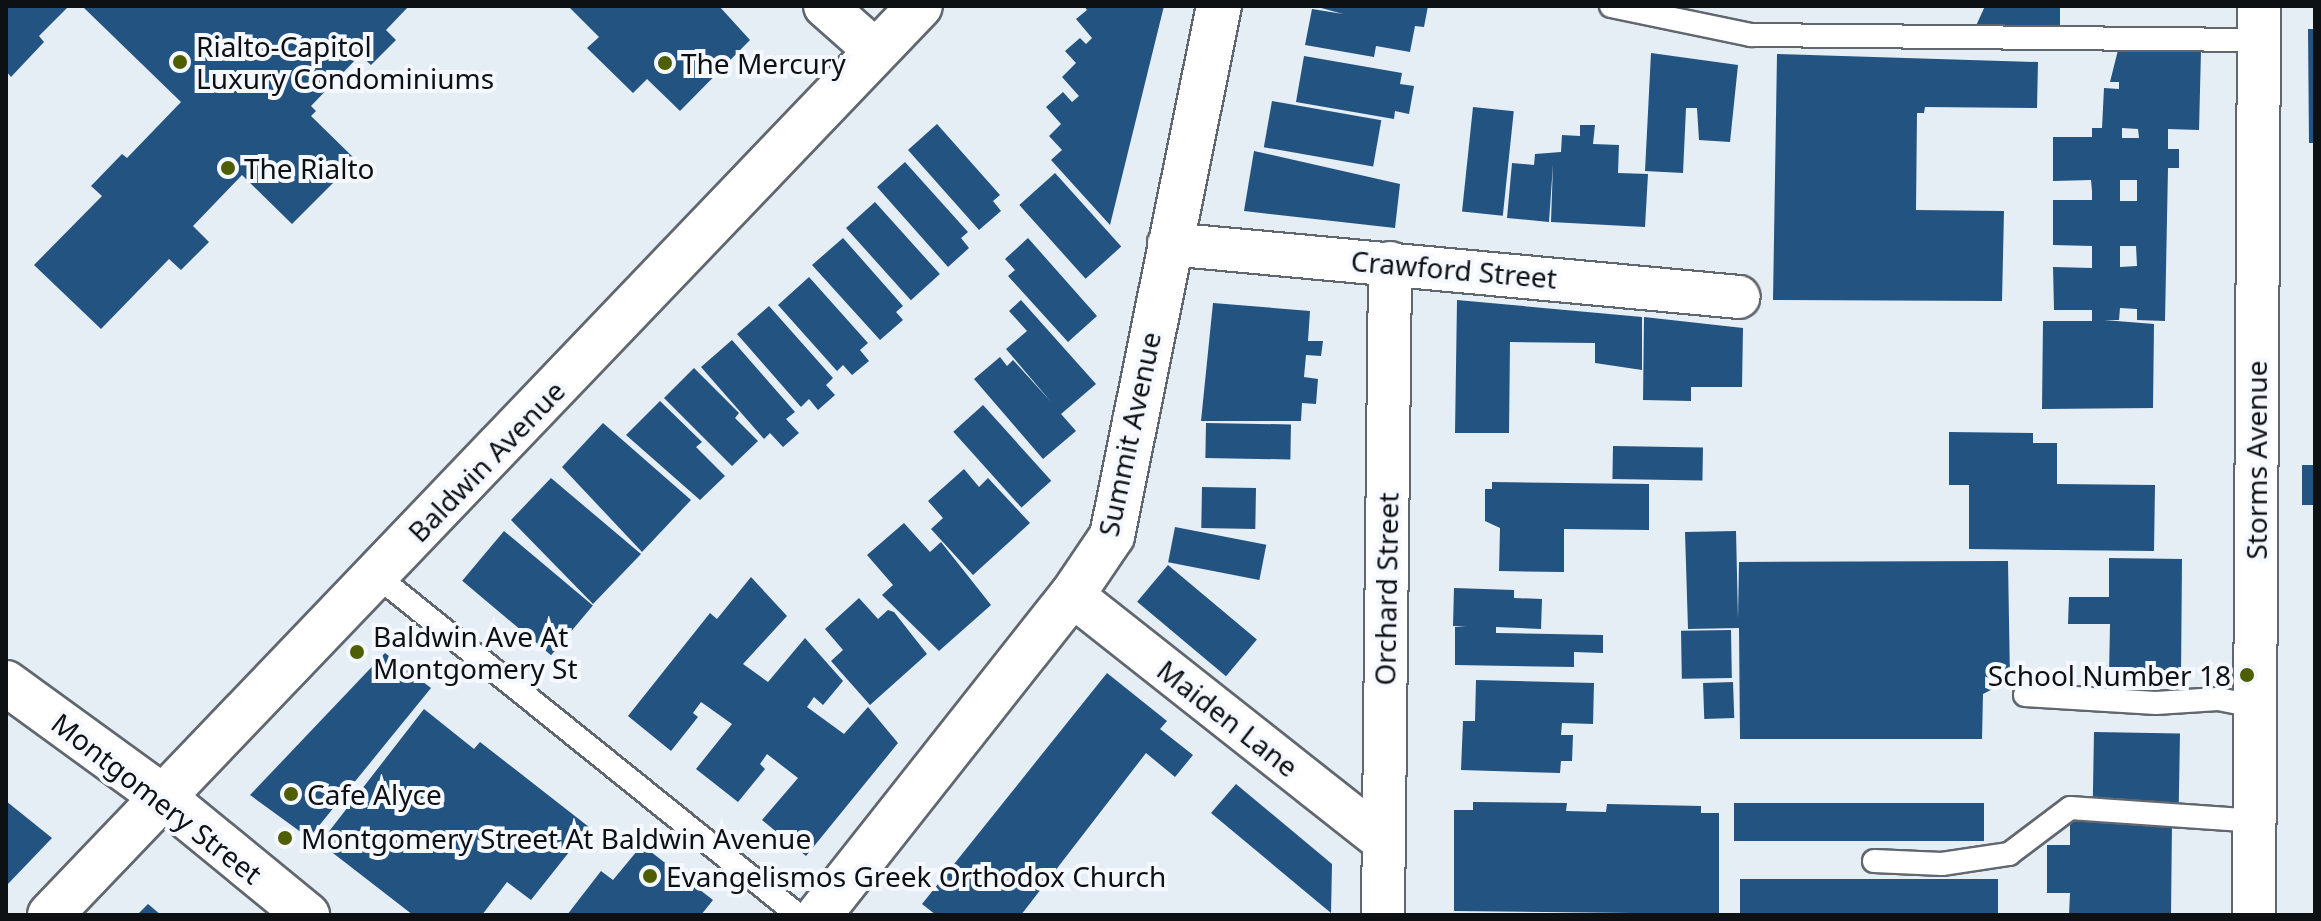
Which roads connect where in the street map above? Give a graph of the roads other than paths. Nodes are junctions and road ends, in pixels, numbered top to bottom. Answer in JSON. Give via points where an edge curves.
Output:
{"nodes":[{"id":1,"x":920,"y":6,"type":"edge"},
{"id":2,"x":1219,"y":6,"type":"edge"},
{"id":3,"x":1611,"y":6,"type":"edge"},
{"id":4,"x":833,"y":13,"type":"edge"},
{"id":5,"x":2258,"y":23,"type":"edge"},
{"id":6,"x":877,"y":52,"type":"junction"},
{"id":7,"x":1169,"y":244,"type":"junction"},
{"id":8,"x":1390,"y":263,"type":"junction"},
{"id":9,"x":1739,"y":297,"type":"dead end"},
{"id":10,"x":377,"y":576,"type":"junction"},
{"id":11,"x":1072,"y":595,"type":"junction"},
{"id":12,"x":6,"y":683,"type":"edge"},
{"id":13,"x":2025,"y":695,"type":"dead end"},
{"id":14,"x":2255,"y":706,"type":"junction"},
{"id":15,"x":164,"y":798,"type":"junction"},
{"id":16,"x":2254,"y":821,"type":"junction"},
{"id":17,"x":1383,"y":841,"type":"junction"},
{"id":18,"x":1874,"y":861,"type":"dead end"},
{"id":19,"x":50,"y":915,"type":"edge"},
{"id":20,"x":307,"y":915,"type":"edge"},
{"id":21,"x":798,"y":915,"type":"edge"},
{"id":22,"x":819,"y":915,"type":"edge"},
{"id":23,"x":1383,"y":915,"type":"edge"},
{"id":24,"x":2254,"y":915,"type":"edge"}],
"edges":[{"from":1,"to":6,"type":"main road","name":"Baldwin Avenue"},
{"from":2,"to":7,"type":"main road","name":"Summit Avenue"},
{"from":3,"to":5,"type":"lane","via":[[1751,35]]},
{"from":4,"to":6,"type":"street"},
{"from":5,"to":14,"type":"street","name":"Storms Avenue"},
{"from":6,"to":10,"type":"main road","name":"Baldwin Avenue"},
{"from":7,"to":8,"type":"street","name":"Crawford Street"},
{"from":7,"to":11,"type":"main road","name":"Summit Avenue","via":[[1112,536]]},
{"from":8,"to":9,"type":"street","name":"Crawford Street"},
{"from":8,"to":17,"type":"street","name":"Orchard Street"},
{"from":10,"to":15,"type":"main road","name":"Baldwin Avenue"},
{"from":10,"to":21,"type":"lane"},
{"from":11,"to":17,"type":"street","name":"Maiden Lane"},
{"from":11,"to":22,"type":"main road","name":"Summit Avenue"},
{"from":12,"to":15,"type":"main road","name":"Montgomery Street"},
{"from":13,"to":14,"type":"lane","via":[[2156,703],[2218,699]]},
{"from":14,"to":16,"type":"street","name":"Storms Avenue"},
{"from":15,"to":19,"type":"main road","name":"Baldwin Avenue"},
{"from":15,"to":20,"type":"main road","name":"Montgomery Street"},
{"from":16,"to":18,"type":"lane","via":[[2070,808],[2009,854],[1942,864]]},
{"from":16,"to":24,"type":"street","name":"Storms Avenue"},
{"from":17,"to":23,"type":"street","name":"Orchard Street"}]}
